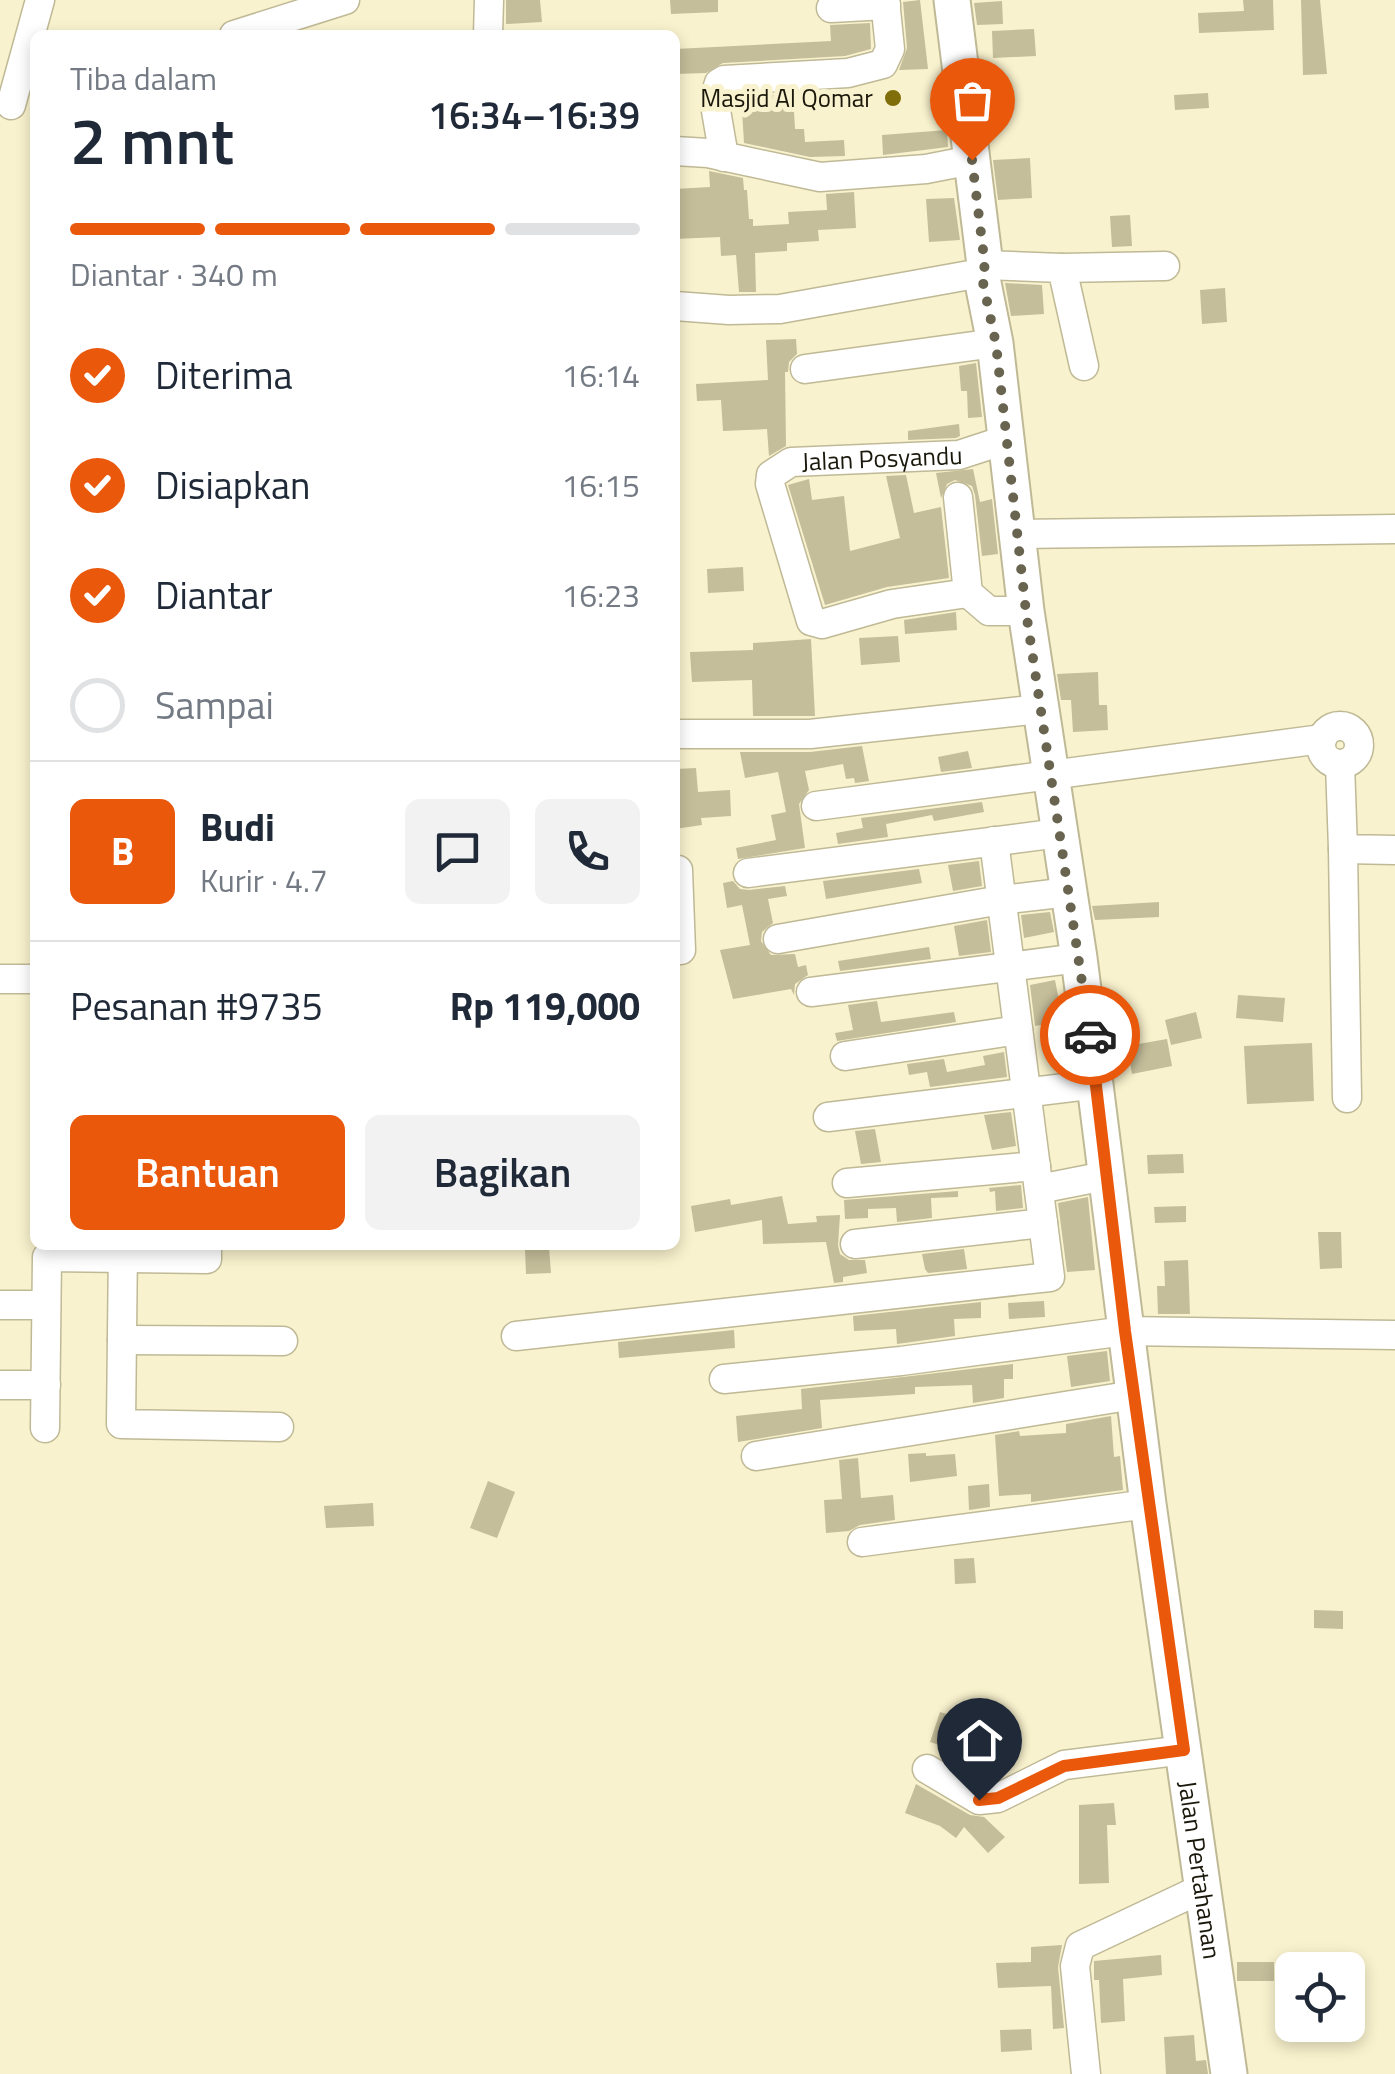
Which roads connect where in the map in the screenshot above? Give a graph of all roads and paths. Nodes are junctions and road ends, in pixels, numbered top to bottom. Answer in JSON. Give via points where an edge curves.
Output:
{"nodes":[{"id":1,"x":40,"y":0,"type":"edge"},
{"id":2,"x":344,"y":0,"type":"edge"},
{"id":3,"x":489,"y":0,"type":"edge"},
{"id":4,"x":952,"y":0,"type":"edge"},
{"id":5,"x":886,"y":2,"type":"edge"},
{"id":6,"x":832,"y":8,"type":"dead end"},
{"id":7,"x":33,"y":30,"type":"edge"},
{"id":8,"x":250,"y":30,"type":"edge"},
{"id":9,"x":488,"y":30,"type":"edge"},
{"id":10,"x":30,"y":42,"type":"edge"},
{"id":11,"x":15,"y":105,"type":"edge"},
{"id":12,"x":680,"y":152,"type":"edge"},
{"id":13,"x":724,"y":157,"type":"junction"},
{"id":14,"x":972,"y":160,"type":"junction"},
{"id":15,"x":1166,"y":266,"type":"dead end"},
{"id":16,"x":1062,"y":268,"type":"junction"},
{"id":17,"x":983,"y":269,"type":"junction"},
{"id":18,"x":680,"y":306,"type":"edge"},
{"id":19,"x":996,"y":344,"type":"junction"},
{"id":20,"x":1084,"y":366,"type":"dead end"},
{"id":21,"x":805,"y":369,"type":"dead end"},
{"id":22,"x":1008,"y":439,"type":"junction"},
{"id":23,"x":958,"y":497,"type":"dead end"},
{"id":24,"x":1395,"y":529,"type":"edge"},
{"id":25,"x":1017,"y":534,"type":"junction"},
{"id":26,"x":968,"y":593,"type":"junction"},
{"id":27,"x":1026,"y":612,"type":"junction"},
{"id":28,"x":1040,"y":709,"type":"junction"},
{"id":29,"x":680,"y":734,"type":"edge"},
{"id":30,"x":1051,"y":774,"type":"junction"},
{"id":31,"x":816,"y":806,"type":"dead end"},
{"id":32,"x":1059,"y":833,"type":"junction"},
{"id":33,"x":994,"y":841,"type":"junction"},
{"id":34,"x":1343,"y":849,"type":"junction"},
{"id":35,"x":1395,"y":850,"type":"edge"},
{"id":36,"x":748,"y":873,"type":"dead end"},
{"id":37,"x":1069,"y":892,"type":"junction"},
{"id":38,"x":1001,"y":900,"type":"junction"},
{"id":39,"x":778,"y":939,"type":"dead end"},
{"id":40,"x":1079,"y":958,"type":"junction"},
{"id":41,"x":1010,"y":965,"type":"junction"},
{"id":42,"x":0,"y":979,"type":"edge"},
{"id":43,"x":30,"y":979,"type":"edge"},
{"id":44,"x":811,"y":992,"type":"dead end"},
{"id":45,"x":1018,"y":1030,"type":"junction"},
{"id":46,"x":846,"y":1056,"type":"dead end"},
{"id":47,"x":1096,"y":1084,"type":"junction"},
{"id":48,"x":1026,"y":1092,"type":"junction"},
{"id":49,"x":1347,"y":1098,"type":"dead end"},
{"id":50,"x":828,"y":1117,"type":"dead end"},
{"id":51,"x":1105,"y":1176,"type":"junction"},
{"id":52,"x":1037,"y":1177,"type":"junction"},
{"id":53,"x":847,"y":1183,"type":"dead end"},
{"id":54,"x":1043,"y":1223,"type":"junction"},
{"id":55,"x":855,"y":1244,"type":"dead end"},
{"id":56,"x":207,"y":1250,"type":"edge"},
{"id":57,"x":123,"y":1252,"type":"edge"},
{"id":58,"x":0,"y":1305,"type":"edge"},
{"id":59,"x":46,"y":1305,"type":"junction"},
{"id":60,"x":1125,"y":1331,"type":"junction"},
{"id":61,"x":1395,"y":1335,"type":"edge"},
{"id":62,"x":516,"y":1336,"type":"dead end"},
{"id":63,"x":122,"y":1340,"type":"junction"},
{"id":64,"x":284,"y":1342,"type":"dead end"},
{"id":65,"x":724,"y":1379,"type":"dead end"},
{"id":66,"x":0,"y":1384,"type":"edge"},
{"id":67,"x":46,"y":1385,"type":"junction"},
{"id":68,"x":1134,"y":1395,"type":"junction"},
{"id":69,"x":278,"y":1427,"type":"dead end"},
{"id":70,"x":45,"y":1428,"type":"dead end"},
{"id":71,"x":756,"y":1456,"type":"dead end"},
{"id":72,"x":1148,"y":1504,"type":"junction"},
{"id":73,"x":862,"y":1542,"type":"dead end"},
{"id":74,"x":1184,"y":1750,"type":"junction"},
{"id":75,"x":927,"y":1769,"type":"dead end"},
{"id":76,"x":1205,"y":1887,"type":"junction"},
{"id":77,"x":1086,"y":2074,"type":"edge"},
{"id":78,"x":1230,"y":2074,"type":"edge"}],
"edges":[{"from":1,"to":7,"type":"street"},
{"from":2,"to":8,"type":"street"},
{"from":3,"to":9,"type":"street"},
{"from":4,"to":14,"type":"main road","name":"Jalan Pertahanan"},
{"from":5,"to":6,"type":"street"},
{"from":5,"to":13,"type":"street","via":[[890,50],[883,64],[719,83],[714,99]]},
{"from":10,"to":11,"type":"street"},
{"from":12,"to":13,"type":"street"},
{"from":13,"to":14,"type":"street","via":[[820,177]]},
{"from":14,"to":17,"type":"main road","name":"Jalan Pertahanan"},
{"from":15,"to":16,"type":"street"},
{"from":16,"to":17,"type":"street"},
{"from":16,"to":20,"type":"street"},
{"from":17,"to":18,"type":"street","via":[[780,309]]},
{"from":17,"to":19,"type":"main road","name":"Jalan Pertahanan"},
{"from":19,"to":21,"type":"street"},
{"from":19,"to":22,"type":"main road","name":"Jalan Pertahanan"},
{"from":22,"to":25,"type":"main road","name":"Jalan Pertahanan"},
{"from":22,"to":26,"type":"street","name":"Jalan Posyandu","via":[[959,455],[791,462],[771,475],[811,622]]},
{"from":23,"to":26,"type":"street"},
{"from":24,"to":25,"type":"street"},
{"from":25,"to":27,"type":"main road","name":"Jalan Pertahanan"},
{"from":26,"to":27,"type":"street","via":[[989,612]]},
{"from":27,"to":28,"type":"main road","name":"Jalan Pertahanan"},
{"from":28,"to":29,"type":"street","via":[[810,734]]},
{"from":28,"to":30,"type":"main road","name":"Jalan Pertahanan"},
{"from":30,"to":31,"type":"street"},
{"from":30,"to":32,"type":"main road","name":"Jalan Pertahanan"},
{"from":30,"to":34,"type":"street","via":[[1322,739],[1326,759],[1340,764]]},
{"from":32,"to":33,"type":"street"},
{"from":32,"to":37,"type":"main road","name":"Jalan Pertahanan"},
{"from":33,"to":36,"type":"street"},
{"from":33,"to":38,"type":"street"},
{"from":34,"to":35,"type":"street"},
{"from":34,"to":49,"type":"street"},
{"from":37,"to":38,"type":"street"},
{"from":37,"to":40,"type":"main road","name":"Jalan Pertahanan"},
{"from":38,"to":39,"type":"street"},
{"from":38,"to":41,"type":"street"},
{"from":40,"to":41,"type":"street"},
{"from":40,"to":47,"type":"main road","name":"Jalan Pertahanan"},
{"from":41,"to":44,"type":"street"},
{"from":41,"to":45,"type":"street"},
{"from":42,"to":43,"type":"street"},
{"from":45,"to":46,"type":"street"},
{"from":45,"to":48,"type":"street"},
{"from":47,"to":48,"type":"street"},
{"from":47,"to":51,"type":"main road","name":"Jalan Pertahanan"},
{"from":48,"to":50,"type":"street"},
{"from":48,"to":52,"type":"street"},
{"from":51,"to":52,"type":"street"},
{"from":51,"to":60,"type":"main road","name":"Jalan Pertahanan"},
{"from":52,"to":53,"type":"street"},
{"from":52,"to":54,"type":"street"},
{"from":54,"to":55,"type":"street"},
{"from":54,"to":62,"type":"street","via":[[1050,1277]]},
{"from":56,"to":57,"type":"street","via":[[207,1259]]},
{"from":57,"to":59,"type":"street","via":[[47,1258]]},
{"from":57,"to":63,"type":"street"},
{"from":58,"to":59,"type":"street"},
{"from":59,"to":67,"type":"street"},
{"from":60,"to":61,"type":"street"},
{"from":60,"to":65,"type":"street"},
{"from":60,"to":68,"type":"main road","name":"Jalan Pertahanan"},
{"from":63,"to":64,"type":"street"},
{"from":63,"to":69,"type":"street","via":[[121,1424]]},
{"from":66,"to":67,"type":"street"},
{"from":67,"to":70,"type":"street"},
{"from":68,"to":71,"type":"street"},
{"from":68,"to":72,"type":"main road","name":"Jalan Pertahanan"},
{"from":72,"to":73,"type":"street"},
{"from":72,"to":74,"type":"main road","name":"Jalan Pertahanan"},
{"from":74,"to":75,"type":"street","via":[[1064,1766],[988,1800]]},
{"from":74,"to":76,"type":"main road","name":"Jalan Pertahanan"},
{"from":76,"to":77,"type":"street","via":[[1080,1946],[1075,1966]]},
{"from":76,"to":78,"type":"main road","name":"Jalan Pertahanan"}]}
